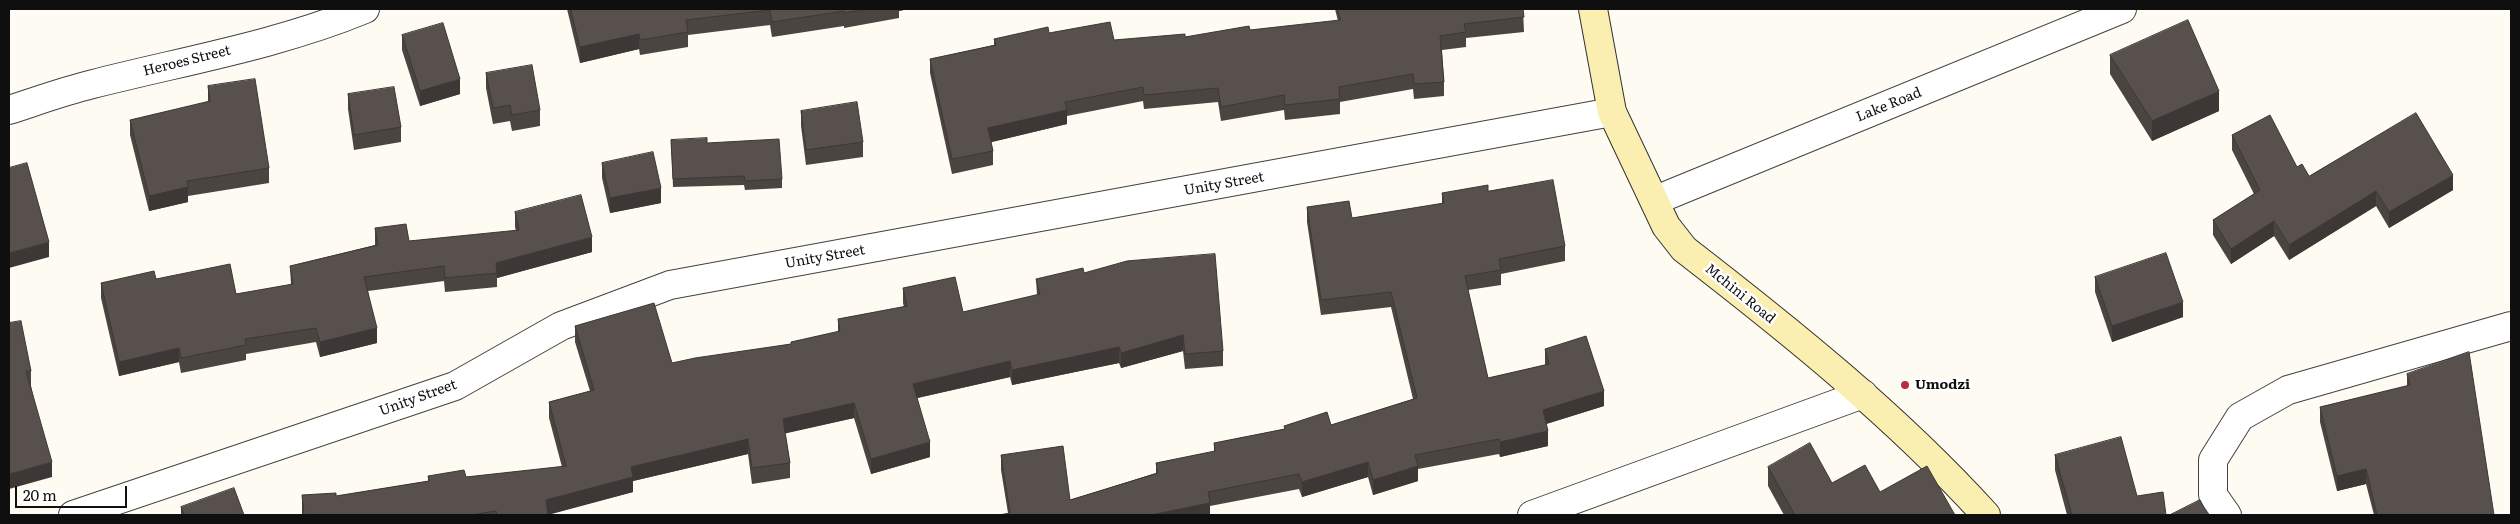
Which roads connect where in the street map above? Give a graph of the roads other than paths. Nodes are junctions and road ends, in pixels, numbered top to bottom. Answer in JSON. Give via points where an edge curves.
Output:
{"nodes":[{"id":1,"x":365,"y":9,"type":"edge"},
{"id":2,"x":1593,"y":9,"type":"edge"},
{"id":3,"x":2122,"y":9,"type":"edge"},
{"id":4,"x":9,"y":110,"type":"edge"},
{"id":5,"x":1612,"y":112,"type":"junction"},
{"id":6,"x":1656,"y":200,"type":"junction"},
{"id":7,"x":2511,"y":326,"type":"edge"},
{"id":8,"x":1862,"y":394,"type":"junction"},
{"id":9,"x":73,"y":515,"type":"edge"},
{"id":10,"x":1532,"y":515,"type":"edge"},
{"id":11,"x":1986,"y":515,"type":"edge"},
{"id":12,"x":2227,"y":515,"type":"edge"}],
"edges":[{"from":1,"to":4,"type":"street","name":"Heroes Street","via":[[232,51],[90,84]]},
{"from":2,"to":5,"type":"street","name":"Mchini Road"},
{"from":3,"to":6,"type":"street","name":"Lake Road"},
{"from":5,"to":6,"type":"street","name":"Mchini Road"},
{"from":5,"to":9,"type":"street","name":"Unity Street","via":[[670,285],[561,326],[455,386]]},
{"from":6,"to":8,"type":"street","name":"Mchini Road","via":[[1666,226],[1684,249]]},
{"from":7,"to":12,"type":"street","via":[[2288,390],[2240,417],[2213,460],[2213,495]]},
{"from":8,"to":10,"type":"street"},
{"from":8,"to":11,"type":"street","name":"Mchini Road","via":[[1961,487]]}]}
